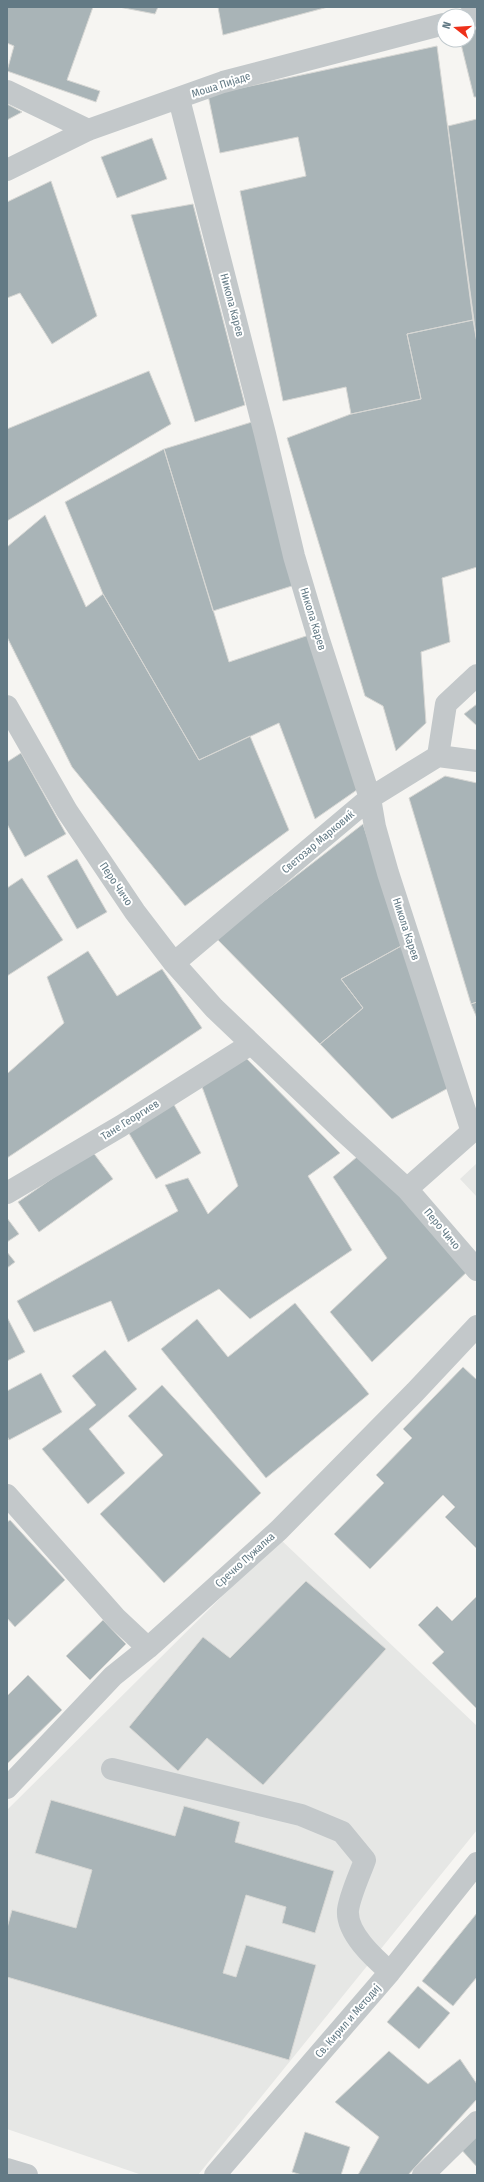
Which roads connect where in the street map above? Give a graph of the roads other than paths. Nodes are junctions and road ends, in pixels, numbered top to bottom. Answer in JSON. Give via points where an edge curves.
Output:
{"nodes":[{"id":1,"x":436,"y":26,"type":"edge"},
{"id":2,"x":7,"y":91,"type":"edge"},
{"id":3,"x":179,"y":99,"type":"junction"},
{"id":4,"x":88,"y":130,"type":"junction"},
{"id":5,"x":7,"y":170,"type":"edge"},
{"id":6,"x":477,"y":675,"type":"edge"},
{"id":7,"x":7,"y":706,"type":"edge"},
{"id":8,"x":438,"y":756,"type":"junction"},
{"id":9,"x":477,"y":762,"type":"edge"},
{"id":10,"x":370,"y":798,"type":"junction"},
{"id":11,"x":174,"y":963,"type":"junction"},
{"id":12,"x":251,"y":1044,"type":"junction"},
{"id":13,"x":475,"y":1130,"type":"edge"},
{"id":14,"x":407,"y":1189,"type":"junction"},
{"id":15,"x":7,"y":1193,"type":"edge"},
{"id":16,"x":477,"y":1270,"type":"edge"},
{"id":17,"x":477,"y":1326,"type":"edge"},
{"id":18,"x":7,"y":1496,"type":"edge"},
{"id":19,"x":148,"y":1648,"type":"junction"},
{"id":20,"x":112,"y":1769,"type":"dead end"},
{"id":21,"x":7,"y":1788,"type":"edge"},
{"id":22,"x":477,"y":1863,"type":"edge"},
{"id":23,"x":390,"y":1972,"type":"junction"},
{"id":24,"x":477,"y":2122,"type":"edge"},
{"id":25,"x":7,"y":2169,"type":"edge"},
{"id":26,"x":27,"y":2175,"type":"edge"},
{"id":27,"x":215,"y":2175,"type":"edge"},
{"id":28,"x":422,"y":2175,"type":"edge"}],
"edges":[{"from":1,"to":3,"type":"street","name":"Моша Пијаде","via":[[223,82]]},
{"from":2,"to":4,"type":"street"},
{"from":3,"to":4,"type":"street","name":"Моша Пијаде"},
{"from":3,"to":10,"type":"street","name":"Никола Карев","via":[[294,556]]},
{"from":4,"to":5,"type":"street","name":"Моша Пијаде"},
{"from":6,"to":8,"type":"street","via":[[446,704]]},
{"from":7,"to":11,"type":"street","name":"Перо Чичо","via":[[67,811],[135,912]]},
{"from":8,"to":9,"type":"street"},
{"from":8,"to":10,"type":"street","name":"Светозар Марковиќ"},
{"from":10,"to":11,"type":"street","name":"Светозар Марковиќ"},
{"from":10,"to":13,"type":"street","name":"Никола Карев","via":[[388,873]]},
{"from":11,"to":12,"type":"street","name":"Перо Чичо","via":[[214,1008]]},
{"from":12,"to":14,"type":"street","name":"Перо Чичо"},
{"from":12,"to":15,"type":"street","name":"Тане Георгиев","via":[[121,1126]]},
{"from":13,"to":14,"type":"street"},
{"from":14,"to":16,"type":"street","name":"Перо Чичо"},
{"from":17,"to":19,"type":"street","name":"Сречко Пужалка","via":[[279,1530]]},
{"from":18,"to":19,"type":"street","via":[[116,1618]]},
{"from":19,"to":21,"type":"street","name":"Сречко Пужалка","via":[[113,1676]]},
{"from":20,"to":23,"type":"street","via":[[301,1815],[342,1832],[365,1860],[348,1910],[352,1927],[365,1949]]},
{"from":22,"to":23,"type":"street","name":"Св. Кирил и Методиј"},
{"from":23,"to":27,"type":"street","name":"Св. Кирил и Методиј"},
{"from":24,"to":28,"type":"street"},
{"from":25,"to":26,"type":"street"}]}
